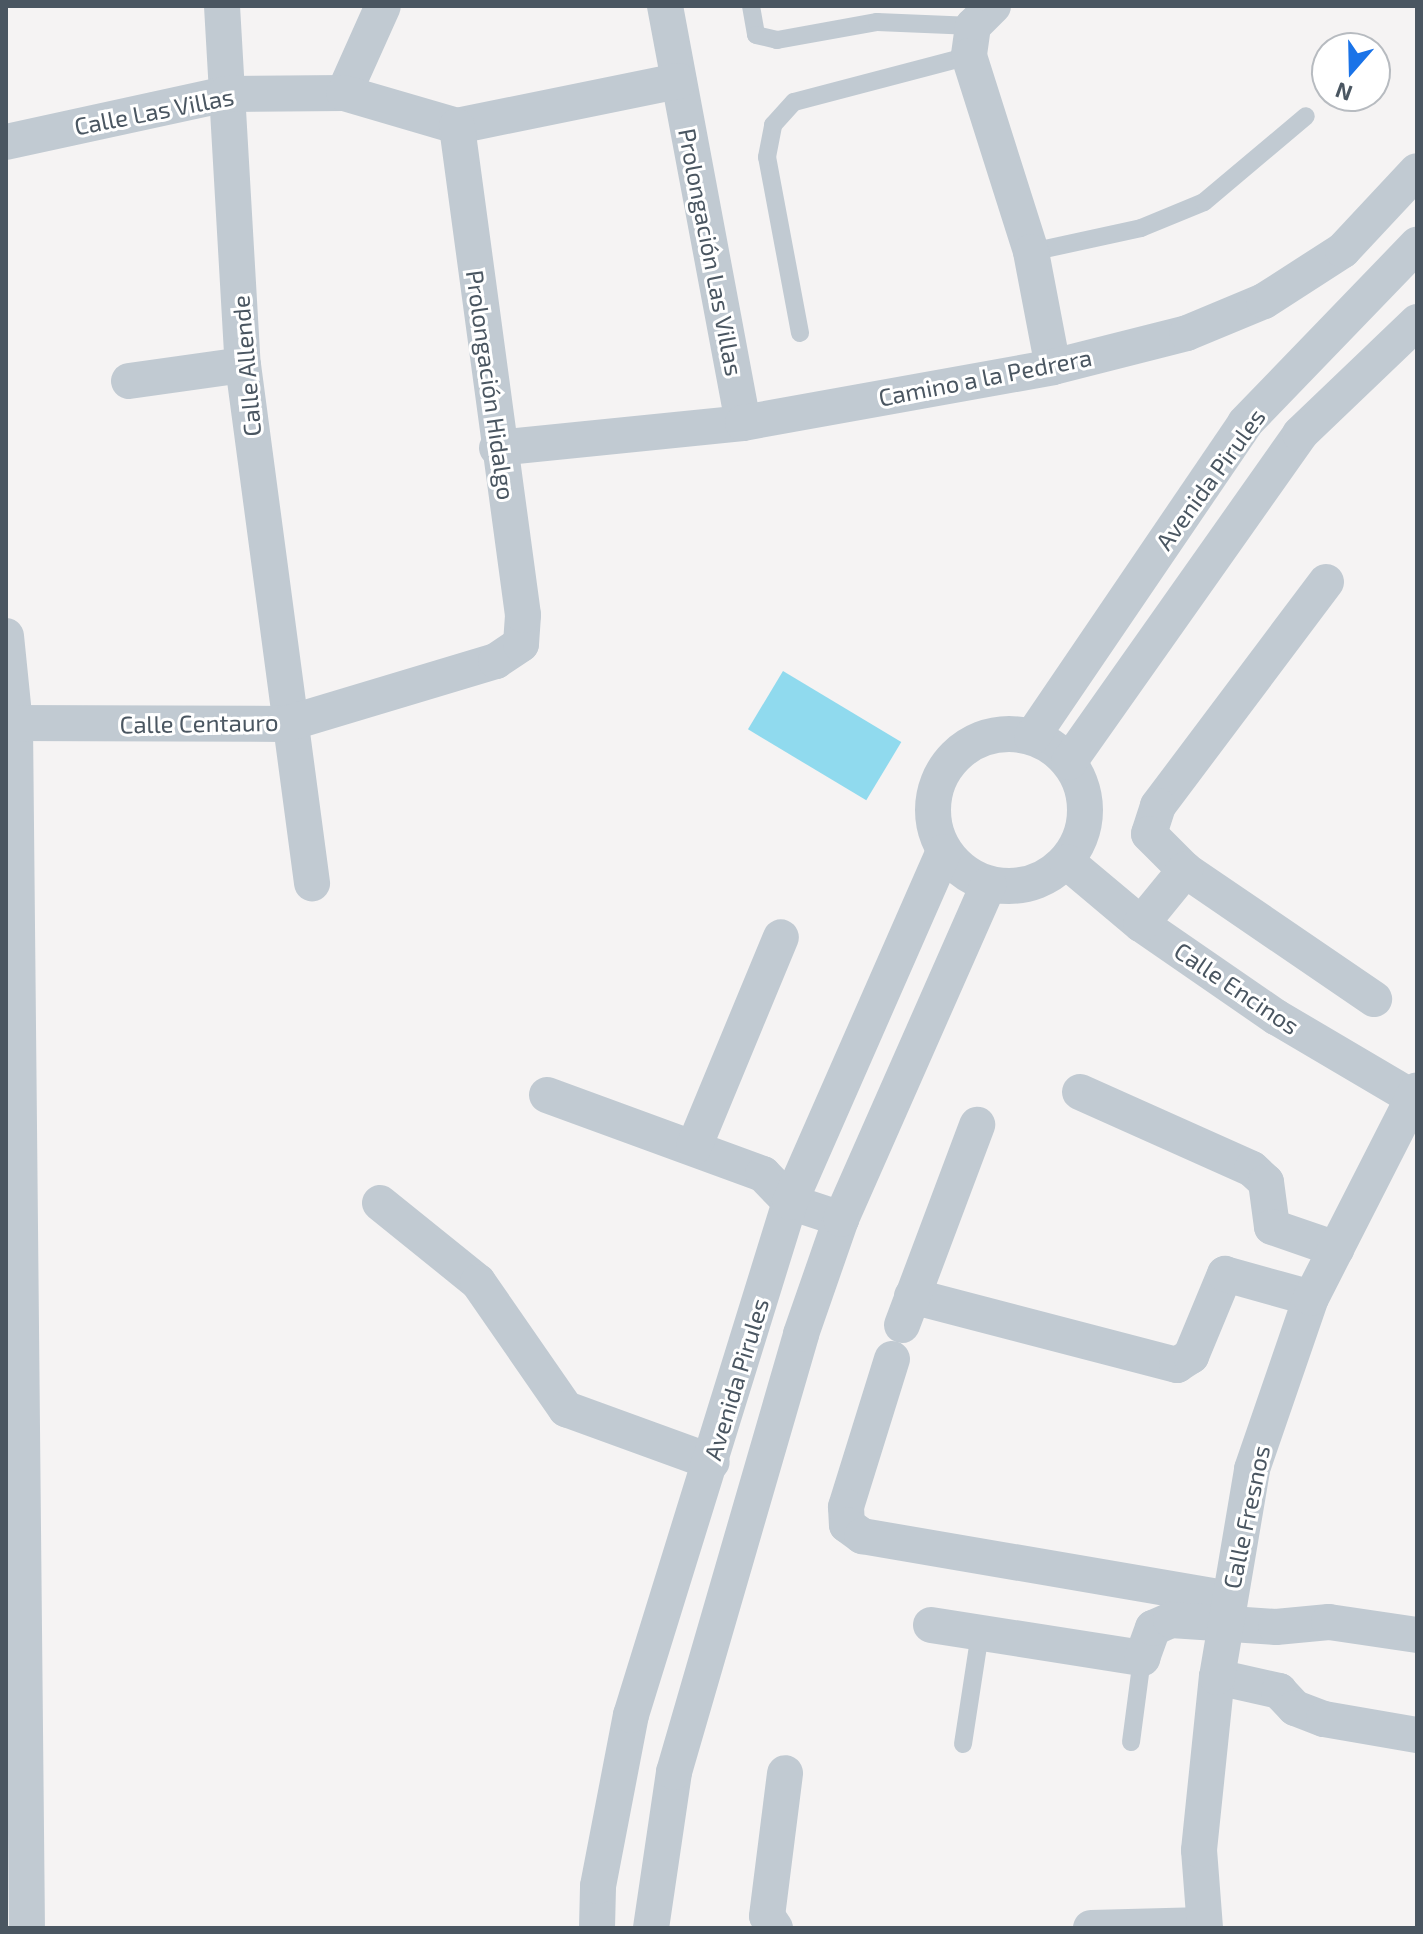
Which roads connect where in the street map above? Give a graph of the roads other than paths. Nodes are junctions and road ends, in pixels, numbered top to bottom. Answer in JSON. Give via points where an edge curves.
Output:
{"nodes":[{"id":1,"x":222,"y":6,"type":"edge"},
{"id":2,"x":383,"y":6,"type":"edge"},
{"id":3,"x":665,"y":6,"type":"edge"},
{"id":4,"x":751,"y":6,"type":"edge"},
{"id":5,"x":978,"y":29,"type":"edge"},
{"id":6,"x":678,"y":81,"type":"junction"},
{"id":7,"x":344,"y":93,"type":"junction"},
{"id":8,"x":226,"y":94,"type":"junction"},
{"id":9,"x":1306,"y":116,"type":"dead end"},
{"id":10,"x":457,"y":126,"type":"junction"},
{"id":11,"x":6,"y":142,"type":"edge"},
{"id":12,"x":1417,"y":171,"type":"edge"},
{"id":13,"x":1417,"y":245,"type":"edge"},
{"id":14,"x":1031,"y":252,"type":"junction"},
{"id":15,"x":1417,"y":322,"type":"edge"},
{"id":16,"x":800,"y":333,"type":"dead end"},
{"id":17,"x":243,"y":365,"type":"junction"},
{"id":18,"x":1053,"y":367,"type":"junction"},
{"id":19,"x":129,"y":381,"type":"dead end"},
{"id":20,"x":743,"y":423,"type":"junction"},
{"id":21,"x":497,"y":448,"type":"junction"},
{"id":22,"x":1326,"y":582,"type":"dead end"},
{"id":23,"x":6,"y":636,"type":"edge"},
{"id":24,"x":521,"y":644,"type":"joint"},
{"id":25,"x":10,"y":724,"type":"edge"},
{"id":26,"x":286,"y":724,"type":"junction"},
{"id":27,"x":1032,"y":737,"type":"junction"},
{"id":28,"x":1069,"y":762,"type":"junction"},
{"id":29,"x":944,"y":852,"type":"junction"},
{"id":30,"x":1067,"y":862,"type":"junction"},
{"id":31,"x":1185,"y":870,"type":"junction"},
{"id":32,"x":312,"y":883,"type":"dead end"},
{"id":33,"x":989,"y":884,"type":"junction"},
{"id":34,"x":1141,"y":924,"type":"junction"},
{"id":35,"x":781,"y":937,"type":"dead end"},
{"id":36,"x":1374,"y":999,"type":"dead end"},
{"id":37,"x":1080,"y":1092,"type":"dead end"},
{"id":38,"x":547,"y":1095,"type":"dead end"},
{"id":39,"x":1416,"y":1096,"type":"edge"},
{"id":40,"x":977,"y":1125,"type":"dead end"},
{"id":41,"x":694,"y":1147,"type":"junction"},
{"id":42,"x":790,"y":1202,"type":"junction"},
{"id":43,"x":380,"y":1203,"type":"dead end"},
{"id":44,"x":841,"y":1219,"type":"junction"},
{"id":45,"x":1336,"y":1249,"type":"junction"},
{"id":46,"x":1311,"y":1298,"type":"junction"},
{"id":47,"x":892,"y":1359,"type":"dead end"},
{"id":48,"x":16,"y":1408,"type":"edge"},
{"id":49,"x":712,"y":1462,"type":"junction"},
{"id":50,"x":1228,"y":1610,"type":"junction"},
{"id":51,"x":931,"y":1625,"type":"dead end"},
{"id":52,"x":980,"y":1633,"type":"junction"},
{"id":53,"x":1417,"y":1635,"type":"edge"},
{"id":54,"x":1142,"y":1658,"type":"junction"},
{"id":55,"x":1217,"y":1677,"type":"junction"},
{"id":56,"x":1417,"y":1735,"type":"edge"},
{"id":57,"x":1131,"y":1742,"type":"dead end"},
{"id":58,"x":963,"y":1744,"type":"dead end"},
{"id":59,"x":785,"y":1773,"type":"dead end"},
{"id":60,"x":19,"y":1909,"type":"edge"},
{"id":61,"x":1204,"y":1927,"type":"edge"},
{"id":62,"x":597,"y":1928,"type":"edge"},
{"id":63,"x":651,"y":1928,"type":"edge"},
{"id":64,"x":775,"y":1928,"type":"edge"},
{"id":65,"x":1091,"y":1928,"type":"edge"}],
"edges":[{"from":1,"to":8,"type":"street","name":"Calle Allende"},
{"from":2,"to":7,"type":"street"},
{"from":3,"to":6,"type":"street","name":"Prolongación Las Villas"},
{"from":4,"to":5,"type":"lane","via":[[756,35],[777,40],[877,22]]},
{"from":5,"to":14,"type":"street"},
{"from":5,"to":16,"type":"lane","via":[[794,102],[773,125],[767,157]]},
{"from":6,"to":10,"type":"street","name":"Calle Las Villas"},
{"from":6,"to":20,"type":"street","name":"Prolongación Las Villas"},
{"from":7,"to":8,"type":"street","name":"Calle Las Villas"},
{"from":7,"to":10,"type":"street","name":"Calle Las Villas"},
{"from":8,"to":11,"type":"street","name":"Calle Las Villas"},
{"from":8,"to":17,"type":"street","name":"Calle Allende"},
{"from":9,"to":14,"type":"lane","via":[[1204,202],[1141,228]]},
{"from":10,"to":21,"type":"street","name":"Prolongación Hidalgo"},
{"from":12,"to":18,"type":"street","name":"Camino a la Pedrera","via":[[1343,250],[1264,301],[1187,333]]},
{"from":13,"to":27,"type":"street","name":"Avenida Pirules","via":[[1245,423]]},
{"from":14,"to":18,"type":"street"},
{"from":15,"to":28,"type":"street","name":"Avenida Pirules","via":[[1300,434]]},
{"from":17,"to":19,"type":"street"},
{"from":17,"to":26,"type":"street","name":"Calle Allende"},
{"from":18,"to":20,"type":"street","name":"Camino a la Pedrera"},
{"from":20,"to":21,"type":"street","name":"Camino a la Pedrera"},
{"from":21,"to":24,"type":"street","name":"Prolongación Hidalgo"},
{"from":22,"to":31,"type":"street","via":[[1150,823],[1156,844]]},
{"from":23,"to":25,"type":"street"},
{"from":24,"to":26,"type":"street","name":"Calle Centauro","via":[[496,661]]},
{"from":25,"to":26,"type":"street","name":"Calle Centauro"},
{"from":25,"to":48,"type":"street"},
{"from":26,"to":32,"type":"street","name":"Calle Allende"},
{"from":27,"to":28,"type":"street"},
{"from":27,"to":29,"type":"street","via":[[979,739],[940,775],[932,801]]},
{"from":28,"to":30,"type":"street","via":[[1085,813]]},
{"from":29,"to":33,"type":"street"},
{"from":29,"to":42,"type":"street","name":"Avenida Pirules"},
{"from":30,"to":33,"type":"street","via":[[1030,884]]},
{"from":30,"to":34,"type":"street","name":"Calle Encinos"},
{"from":31,"to":34,"type":"street"},
{"from":31,"to":36,"type":"street"},
{"from":33,"to":44,"type":"street","name":"Avenida Pirules"},
{"from":34,"to":39,"type":"street","name":"Calle Encinos"},
{"from":35,"to":41,"type":"street"},
{"from":37,"to":45,"type":"street","via":[[1252,1169],[1266,1182],[1272,1227]]},
{"from":38,"to":41,"type":"street"},
{"from":39,"to":45,"type":"street","name":"Calle Fresnos"},
{"from":40,"to":46,"type":"street","via":[[907,1310],[1177,1365],[1191,1356],[1225,1274]]},
{"from":41,"to":42,"type":"street","via":[[763,1174]]},
{"from":42,"to":44,"type":"street"},
{"from":42,"to":49,"type":"street","name":"Avenida Pirules"},
{"from":43,"to":49,"type":"street","via":[[478,1282],[566,1409]]},
{"from":44,"to":63,"type":"street","name":"Avenida Pirules","via":[[674,1772]]},
{"from":45,"to":46,"type":"street","name":"Calle Fresnos"},
{"from":46,"to":50,"type":"street","name":"Calle Fresnos","via":[[1252,1469]]},
{"from":47,"to":50,"type":"street","via":[[846,1507],[847,1525],[862,1536]]},
{"from":48,"to":60,"type":"street"},
{"from":49,"to":62,"type":"street","name":"Avenida Pirules","via":[[631,1715],[598,1886]]},
{"from":50,"to":53,"type":"street","via":[[1276,1627],[1329,1622]]},
{"from":50,"to":54,"type":"street","via":[[1153,1628]]},
{"from":50,"to":55,"type":"street","name":"Calle Fresnos"},
{"from":51,"to":52,"type":"street"},
{"from":52,"to":54,"type":"street"},
{"from":52,"to":58,"type":"lane"},
{"from":54,"to":57,"type":"lane"},
{"from":55,"to":56,"type":"street","via":[[1279,1691],[1295,1708],[1324,1719]]},
{"from":55,"to":61,"type":"street","name":"Calle Fresnos","via":[[1199,1850]]},
{"from":59,"to":64,"type":"street","via":[[767,1916]]},
{"from":61,"to":65,"type":"street"}]}
